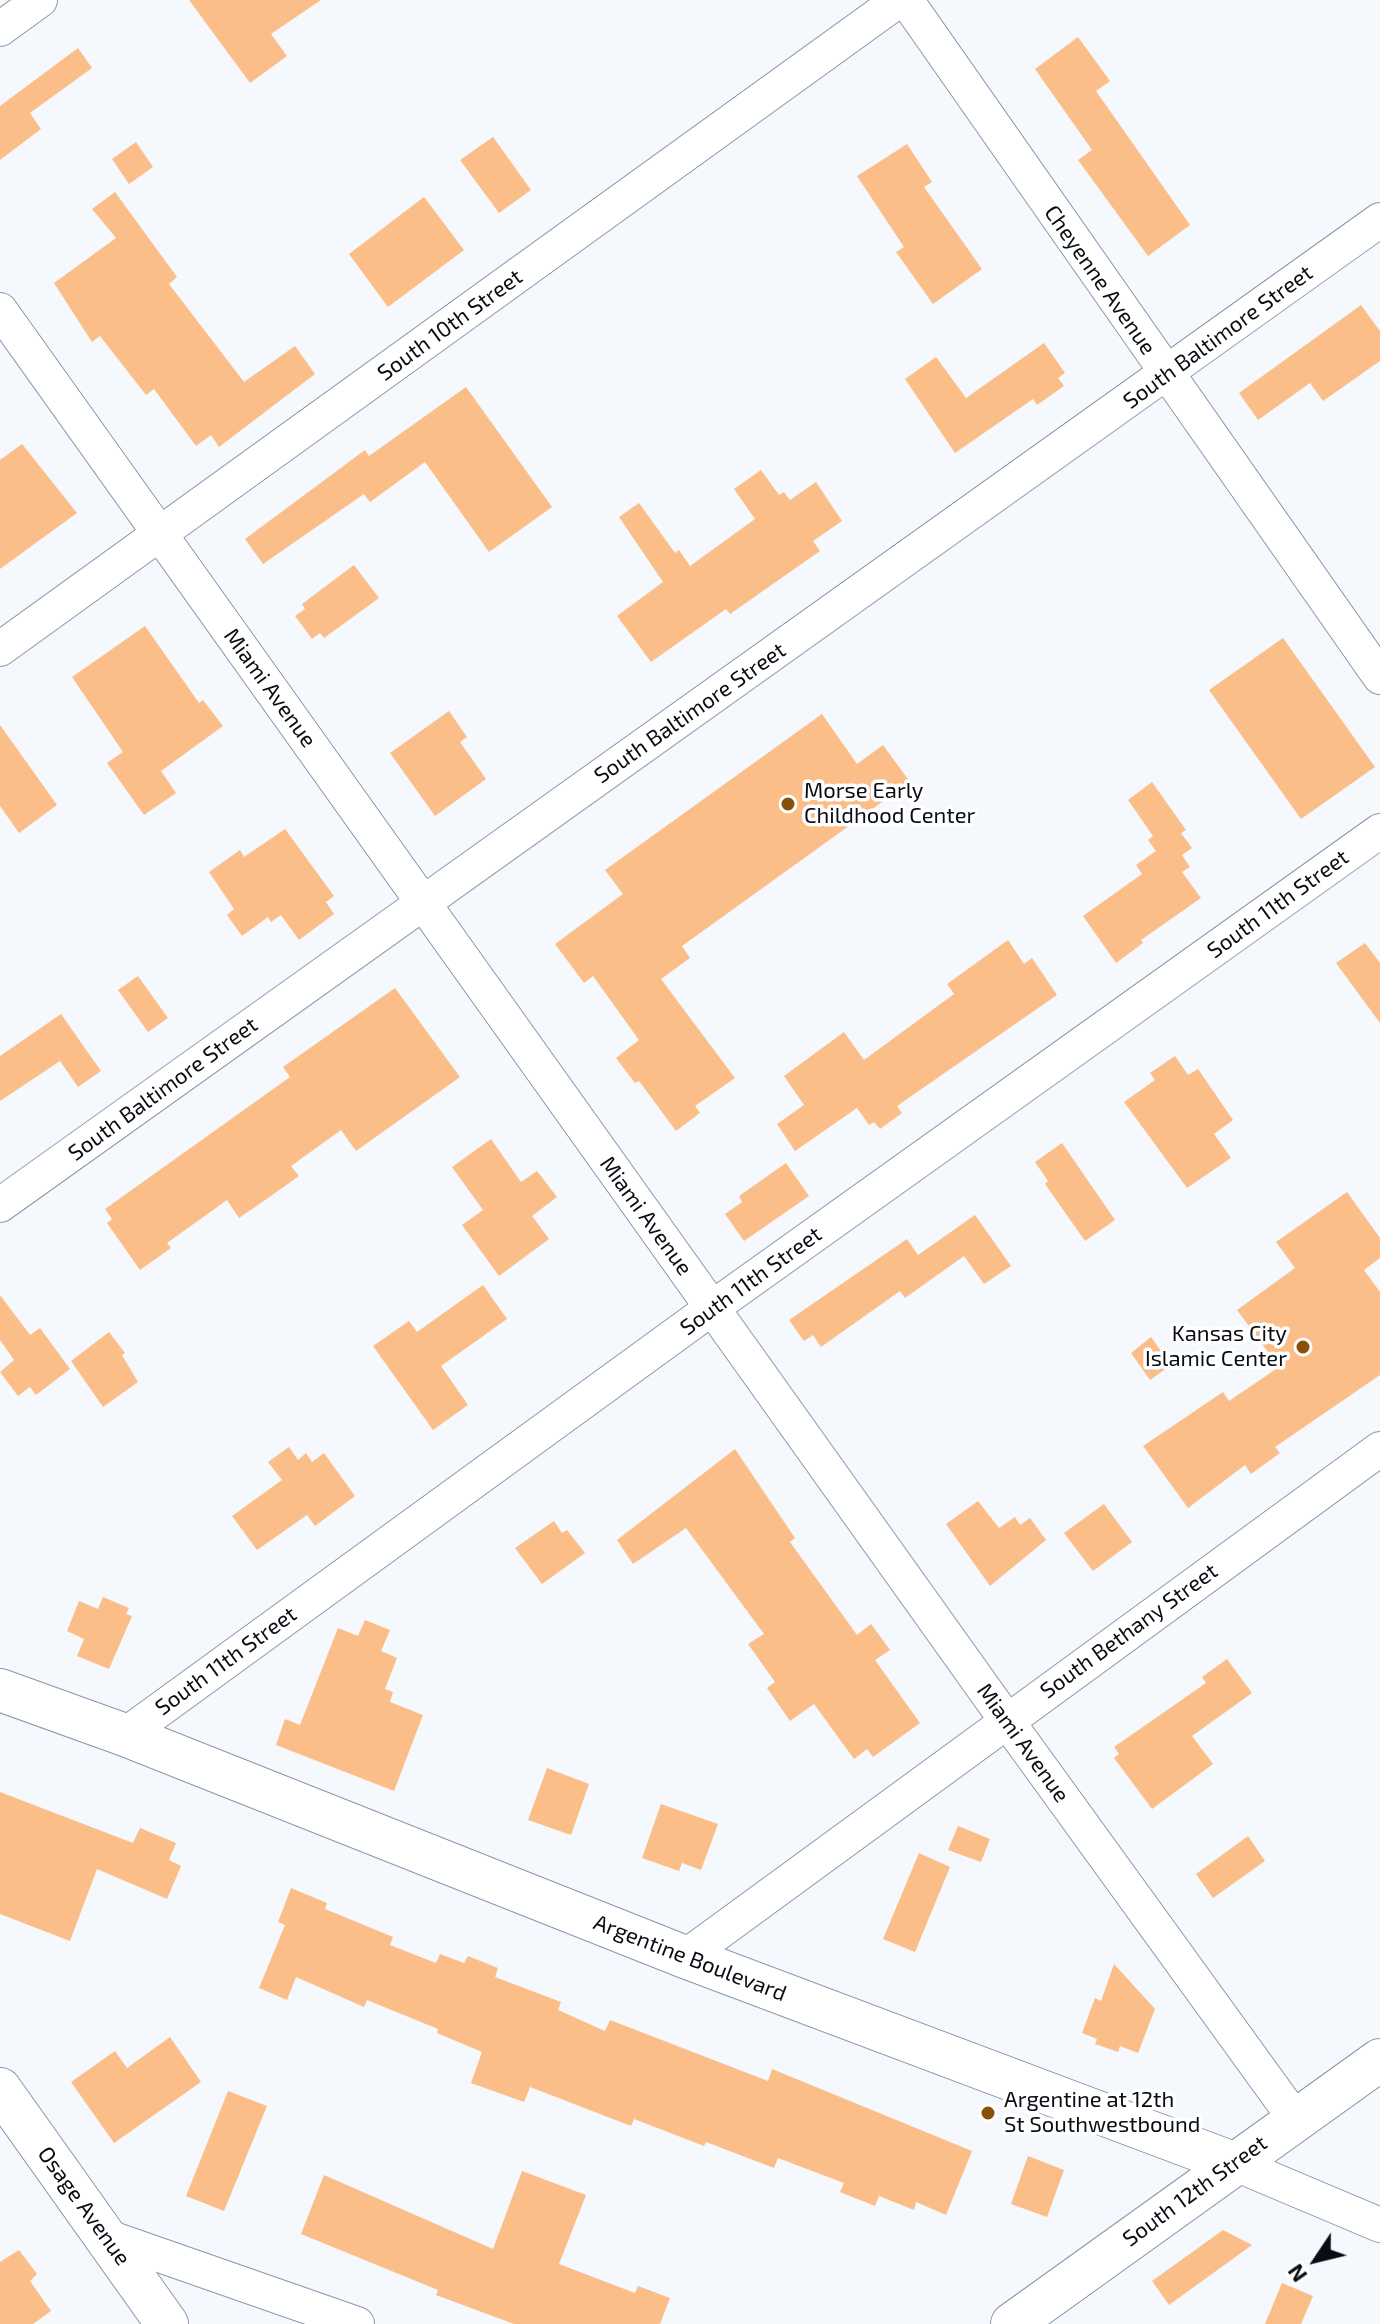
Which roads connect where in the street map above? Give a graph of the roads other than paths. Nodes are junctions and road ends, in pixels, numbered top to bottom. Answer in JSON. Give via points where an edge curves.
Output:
{"nodes":[{"id":1,"x":40,"y":0,"type":"edge"},
{"id":2,"x":899,"y":0,"type":"edge"},
{"id":3,"x":906,"y":0,"type":"edge"},
{"id":4,"x":0,"y":29,"type":"edge"},
{"id":5,"x":1380,"y":220,"type":"edge"},
{"id":6,"x":0,"y":310,"type":"edge"},
{"id":7,"x":1166,"y":375,"type":"junction"},
{"id":8,"x":161,"y":535,"type":"junction"},
{"id":9,"x":0,"y":649,"type":"edge"},
{"id":10,"x":1380,"y":677,"type":"edge"},
{"id":11,"x":1380,"y":831,"type":"edge"},
{"id":12,"x":423,"y":903,"type":"junction"},
{"id":13,"x":0,"y":1205,"type":"edge"},
{"id":14,"x":712,"y":1308,"type":"junction"},
{"id":15,"x":1380,"y":1449,"type":"edge"},
{"id":16,"x":0,"y":1690,"type":"edge"},
{"id":17,"x":1007,"y":1721,"type":"junction"},
{"id":18,"x":125,"y":1735,"type":"junction"},
{"id":19,"x":685,"y":1957,"type":"junction"},
{"id":20,"x":1380,"y":2060,"type":"edge"},
{"id":21,"x":0,"y":2089,"type":"edge"},
{"id":22,"x":1296,"y":2120,"type":"junction"},
{"id":23,"x":1233,"y":2163,"type":"junction"},
{"id":24,"x":1380,"y":2225,"type":"edge"},
{"id":25,"x":105,"y":2236,"type":"junction"},
{"id":26,"x":167,"y":2324,"type":"edge"},
{"id":27,"x":357,"y":2324,"type":"edge"},
{"id":28,"x":1012,"y":2324,"type":"edge"}],
"edges":[{"from":1,"to":4,"type":"street"},
{"from":2,"to":8,"type":"street","name":"South 10th Street"},
{"from":3,"to":7,"type":"street","name":"Cheyenne Avenue"},
{"from":5,"to":7,"type":"street","name":"South Baltimore Street"},
{"from":6,"to":8,"type":"street","name":"Miami Avenue"},
{"from":7,"to":10,"type":"street","name":"Cheyenne Avenue"},
{"from":7,"to":12,"type":"street","name":"South Baltimore Street"},
{"from":8,"to":9,"type":"street","name":"South 10th Street"},
{"from":8,"to":12,"type":"street","name":"Miami Avenue"},
{"from":11,"to":14,"type":"street","name":"South 11th Street"},
{"from":12,"to":13,"type":"street","name":"South Baltimore Street"},
{"from":12,"to":14,"type":"street","name":"Miami Avenue"},
{"from":14,"to":17,"type":"street","name":"Miami Avenue"},
{"from":14,"to":18,"type":"street","name":"South 11th Street"},
{"from":15,"to":17,"type":"street","name":"South Bethany Street"},
{"from":16,"to":18,"type":"street","name":"Argentine Boulevard"},
{"from":17,"to":19,"type":"street","name":"South Bethany Street"},
{"from":17,"to":22,"type":"street","name":"Miami Avenue"},
{"from":18,"to":19,"type":"street","name":"Argentine Boulevard"},
{"from":19,"to":23,"type":"street","name":"Argentine Boulevard"},
{"from":20,"to":22,"type":"street","name":"South 12th Street"},
{"from":21,"to":25,"type":"street","name":"Osage Avenue"},
{"from":22,"to":23,"type":"street","name":"South 12th Street"},
{"from":23,"to":24,"type":"street","name":"Argentine Boulevard"},
{"from":23,"to":28,"type":"street","name":"South 12th Street"},
{"from":25,"to":26,"type":"street","name":"Osage Avenue"},
{"from":25,"to":27,"type":"street"}]}
